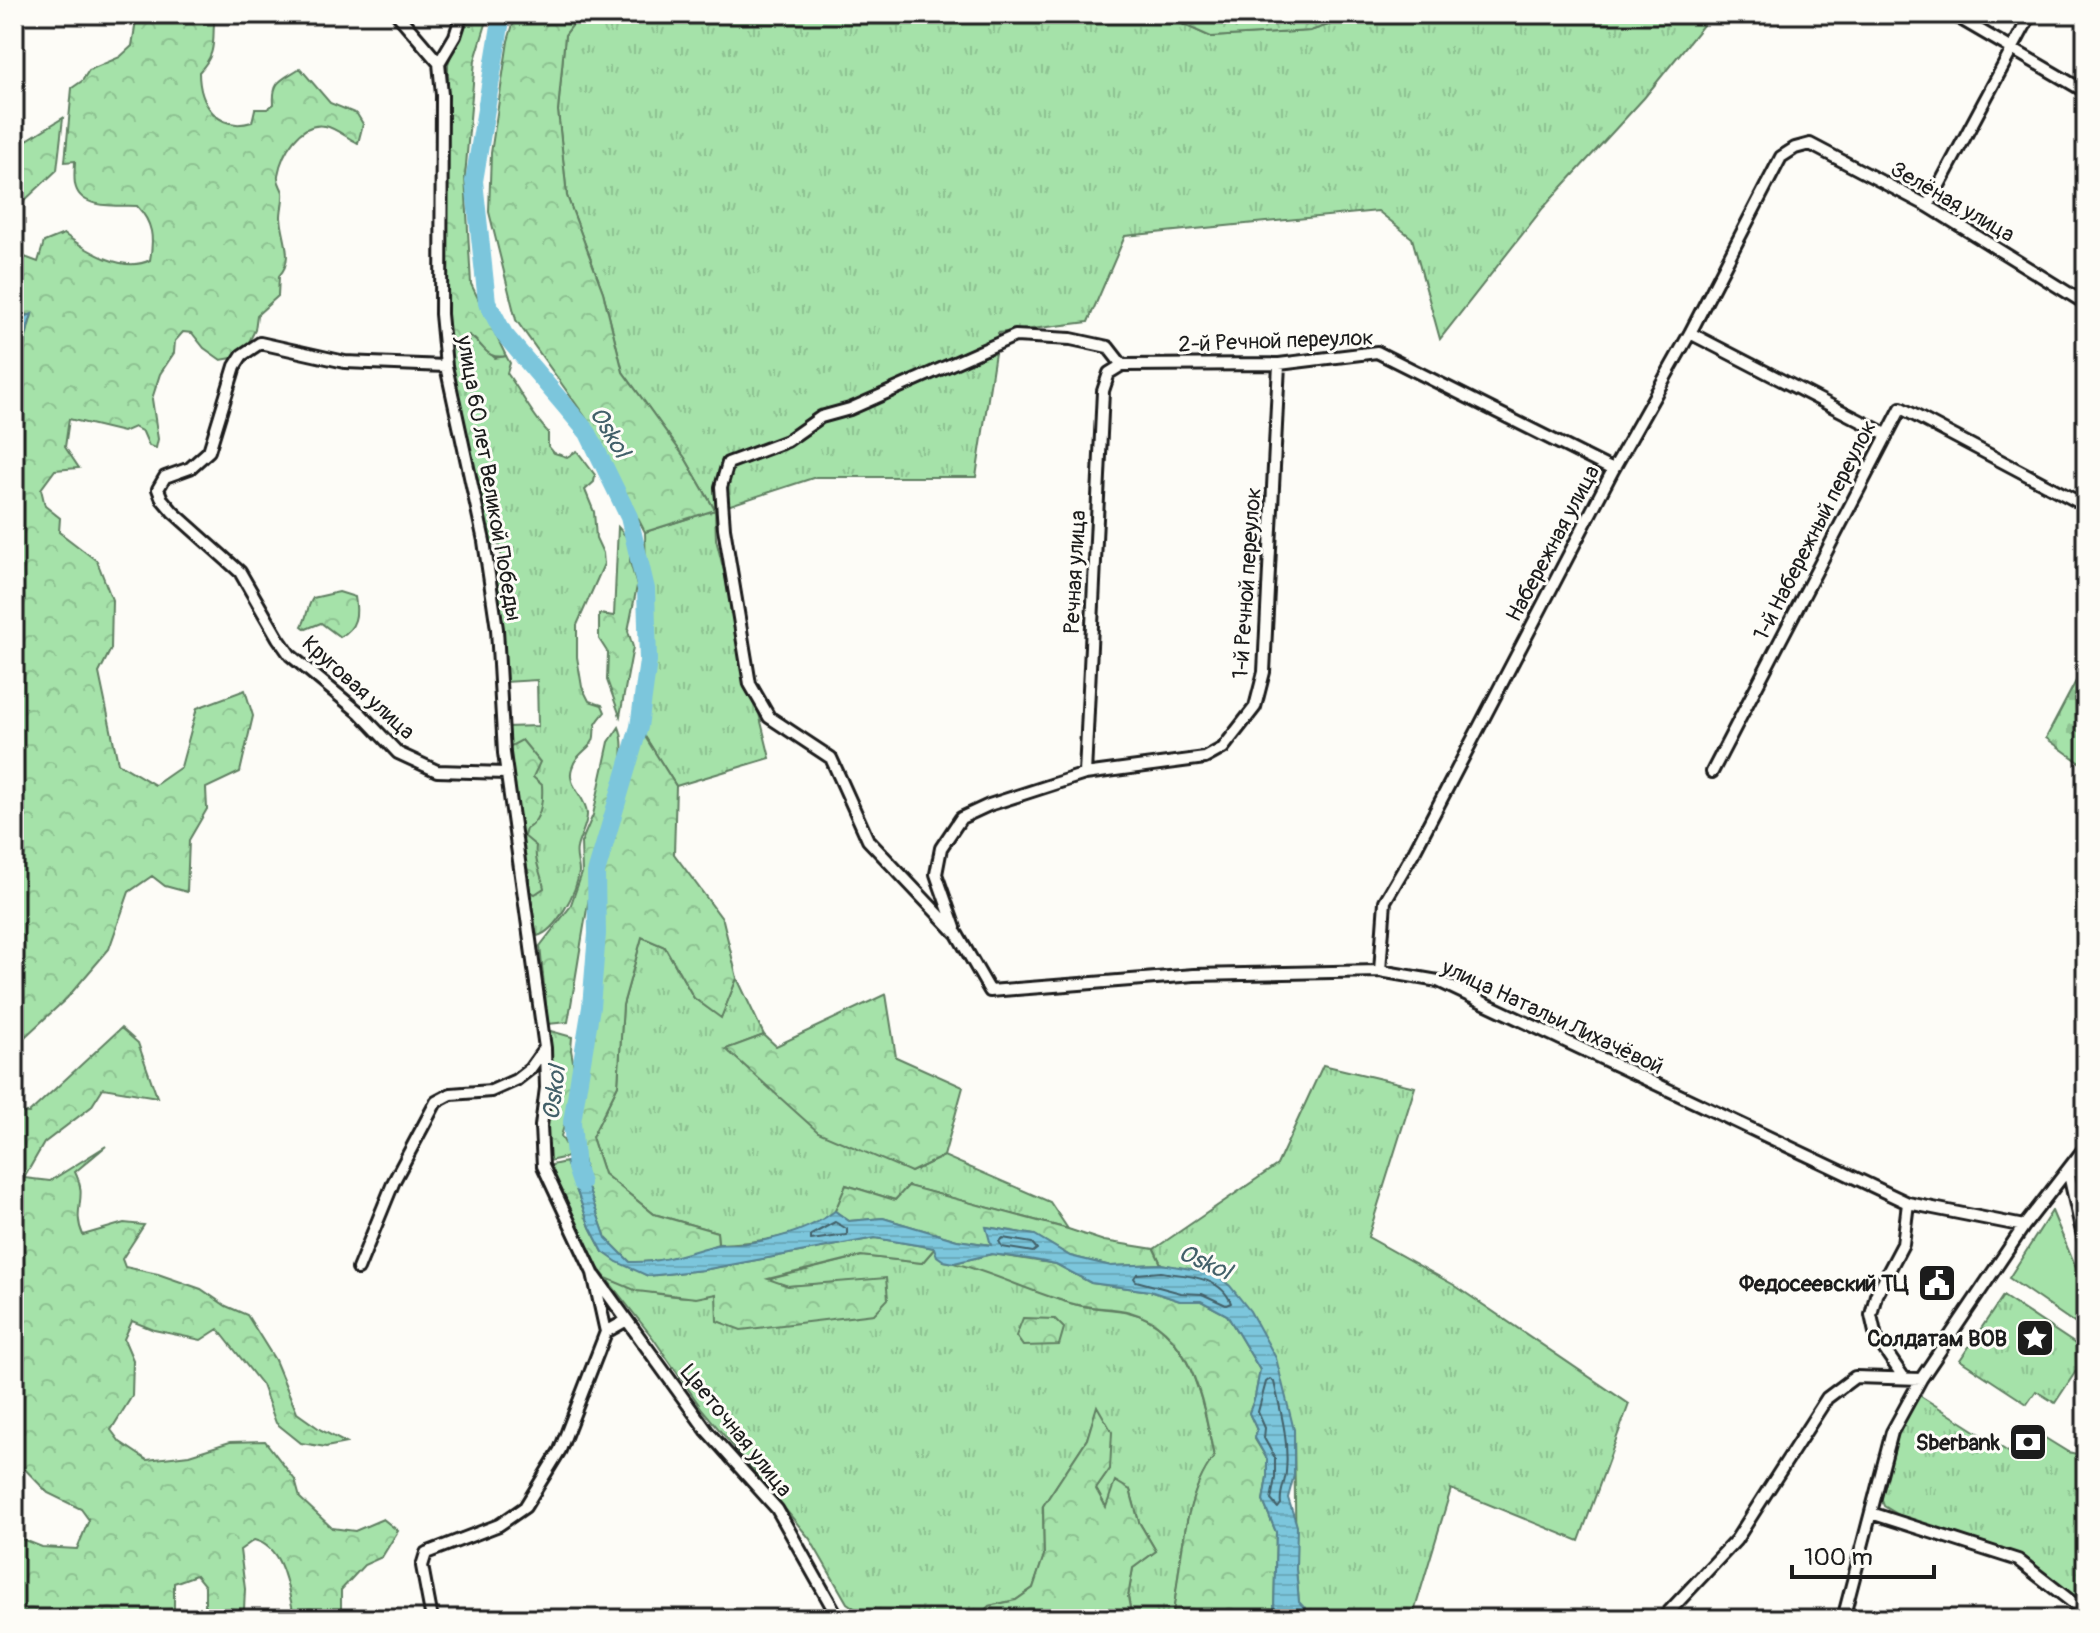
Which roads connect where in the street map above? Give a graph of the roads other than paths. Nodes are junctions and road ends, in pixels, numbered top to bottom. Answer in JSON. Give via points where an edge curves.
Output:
{"nodes":[{"id":1,"x":259,"y":14,"type":"edge"},
{"id":2,"x":275,"y":14,"type":"edge"},
{"id":3,"x":397,"y":14,"type":"edge"},
{"id":4,"x":462,"y":14,"type":"edge"},
{"id":5,"x":1952,"y":14,"type":"edge"},
{"id":6,"x":2031,"y":14,"type":"edge"},
{"id":7,"x":2014,"y":50,"type":"junction"},
{"id":8,"x":439,"y":63,"type":"junction"},
{"id":9,"x":2086,"y":92,"type":"edge"},
{"id":10,"x":1795,"y":148,"type":"joint"},
{"id":11,"x":1928,"y":206,"type":"junction"},
{"id":12,"x":2086,"y":304,"type":"edge"},
{"id":13,"x":1690,"y":333,"type":"junction"},
{"id":14,"x":1279,"y":364,"type":"junction"},
{"id":15,"x":1122,"y":365,"type":"junction"},
{"id":16,"x":446,"y":366,"type":"junction"},
{"id":17,"x":1886,"y":434,"type":"junction"},
{"id":18,"x":1613,"y":470,"type":"junction"},
{"id":19,"x":2086,"y":506,"type":"edge"},
{"id":20,"x":1712,"y":772,"type":"dead end"},
{"id":21,"x":506,"y":773,"type":"junction"},
{"id":22,"x":1085,"y":774,"type":"junction"},
{"id":23,"x":957,"y":934,"type":"junction"},
{"id":24,"x":1380,"y":971,"type":"junction"},
{"id":25,"x":545,"y":1048,"type":"junction"},
{"id":26,"x":2086,"y":1146,"type":"edge"},
{"id":27,"x":2068,"y":1170,"type":"junction"},
{"id":28,"x":2086,"y":1172,"type":"edge"},
{"id":29,"x":1908,"y":1203,"type":"junction"},
{"id":30,"x":2024,"y":1226,"type":"junction"},
{"id":31,"x":2086,"y":1250,"type":"edge"},
{"id":32,"x":358,"y":1269,"type":"dead end"},
{"id":33,"x":593,"y":1273,"type":"junction"},
{"id":34,"x":627,"y":1320,"type":"junction"},
{"id":35,"x":606,"y":1332,"type":"junction"},
{"id":36,"x":1904,"y":1378,"type":"junction"},
{"id":37,"x":1921,"y":1379,"type":"junction"},
{"id":38,"x":1871,"y":1513,"type":"junction"},
{"id":39,"x":2084,"y":1611,"type":"edge"},
{"id":40,"x":432,"y":1619,"type":"edge"},
{"id":41,"x":839,"y":1619,"type":"edge"},
{"id":42,"x":1662,"y":1619,"type":"edge"},
{"id":43,"x":1843,"y":1619,"type":"edge"},
{"id":44,"x":2073,"y":1619,"type":"edge"}],
"edges":[{"from":1,"to":2,"type":"street"},
{"from":3,"to":8,"type":"street"},
{"from":4,"to":8,"type":"street"},
{"from":5,"to":7,"type":"street"},
{"from":6,"to":7,"type":"street"},
{"from":7,"to":9,"type":"street"},
{"from":7,"to":11,"type":"street"},
{"from":8,"to":16,"type":"street","name":"улица 60 лет Великой Победы"},
{"from":10,"to":11,"type":"street","name":"Зелёная улица","via":[[1810,144]]},
{"from":10,"to":13,"type":"street","name":"Набережная улица","via":[[1781,157]]},
{"from":11,"to":12,"type":"street","name":"Зелёная улица"},
{"from":13,"to":17,"type":"street"},
{"from":13,"to":18,"type":"street","name":"Набережная улица"},
{"from":14,"to":15,"type":"street","name":"2-й Речной переулок"},
{"from":14,"to":18,"type":"street","name":"2-й Речной переулок","via":[[1377,352]]},
{"from":14,"to":22,"type":"street","name":"1-й Речной переулок","via":[[1264,672],[1255,707],[1223,748],[1205,758]]},
{"from":15,"to":22,"type":"street","name":"Речная улица","via":[[1109,373],[1103,391]]},
{"from":15,"to":23,"type":"street","via":[[1108,347],[1015,336],[821,417],[787,441],[728,463],[721,487],[750,684],[769,717],[831,758],[868,840]]},
{"from":16,"to":21,"type":"street","name":"улица 60 лет Великой Победы","via":[[497,629]]},
{"from":16,"to":21,"type":"street","name":"Круговая улица","via":[[345,362],[260,343],[235,366],[209,451],[190,468],[165,477],[158,489],[173,512],[240,572],[290,655],[360,713],[398,753],[437,771]]},
{"from":17,"to":19,"type":"street","name":"1-й Набережный переулок","via":[[1901,408]]},
{"from":17,"to":20,"type":"street","name":"1-й Набережный переулок"},
{"from":18,"to":24,"type":"street","name":"Набережная улица","via":[[1385,901]]},
{"from":21,"to":25,"type":"street","name":"улица 60 лет Великой Победы"},
{"from":22,"to":23,"type":"street","name":"1-й Речной переулок","via":[[961,818],[941,848],[936,874]]},
{"from":23,"to":24,"type":"street","name":"улица Натальи Лихачёвой","via":[[990,991],[1194,975]]},
{"from":24,"to":29,"type":"street","name":"улица Натальи Лихачёвой","via":[[1438,981]]},
{"from":25,"to":32,"type":"street","via":[[516,1080],[436,1102],[394,1181]]},
{"from":25,"to":33,"type":"street","name":"улица 60 лет Великой Победы","via":[[543,1166]]},
{"from":26,"to":27,"type":"street"},
{"from":27,"to":28,"type":"street"},
{"from":27,"to":30,"type":"street"},
{"from":27,"to":31,"type":"street"},
{"from":29,"to":30,"type":"street","name":"улица Натальи Лихачёвой"},
{"from":29,"to":36,"type":"street","via":[[1903,1244],[1871,1315],[1876,1337]]},
{"from":30,"to":37,"type":"street"},
{"from":33,"to":34,"type":"street","name":"Цветочная улица"},
{"from":33,"to":35,"type":"street","name":"улица 60 лет Великой Победы"},
{"from":34,"to":35,"type":"street"},
{"from":34,"to":41,"type":"street","name":"Цветочная улица","via":[[707,1431],[777,1509]]},
{"from":35,"to":40,"type":"street","via":[[560,1450],[525,1507],[499,1525],[426,1553],[422,1566]]},
{"from":36,"to":37,"type":"street"},
{"from":36,"to":42,"type":"street","via":[[1855,1377],[1827,1398],[1736,1540]]},
{"from":37,"to":38,"type":"street","via":[[1892,1432]]},
{"from":38,"to":39,"type":"street","via":[[2018,1560]]},
{"from":38,"to":43,"type":"street"},
{"from":39,"to":44,"type":"street"}]}
